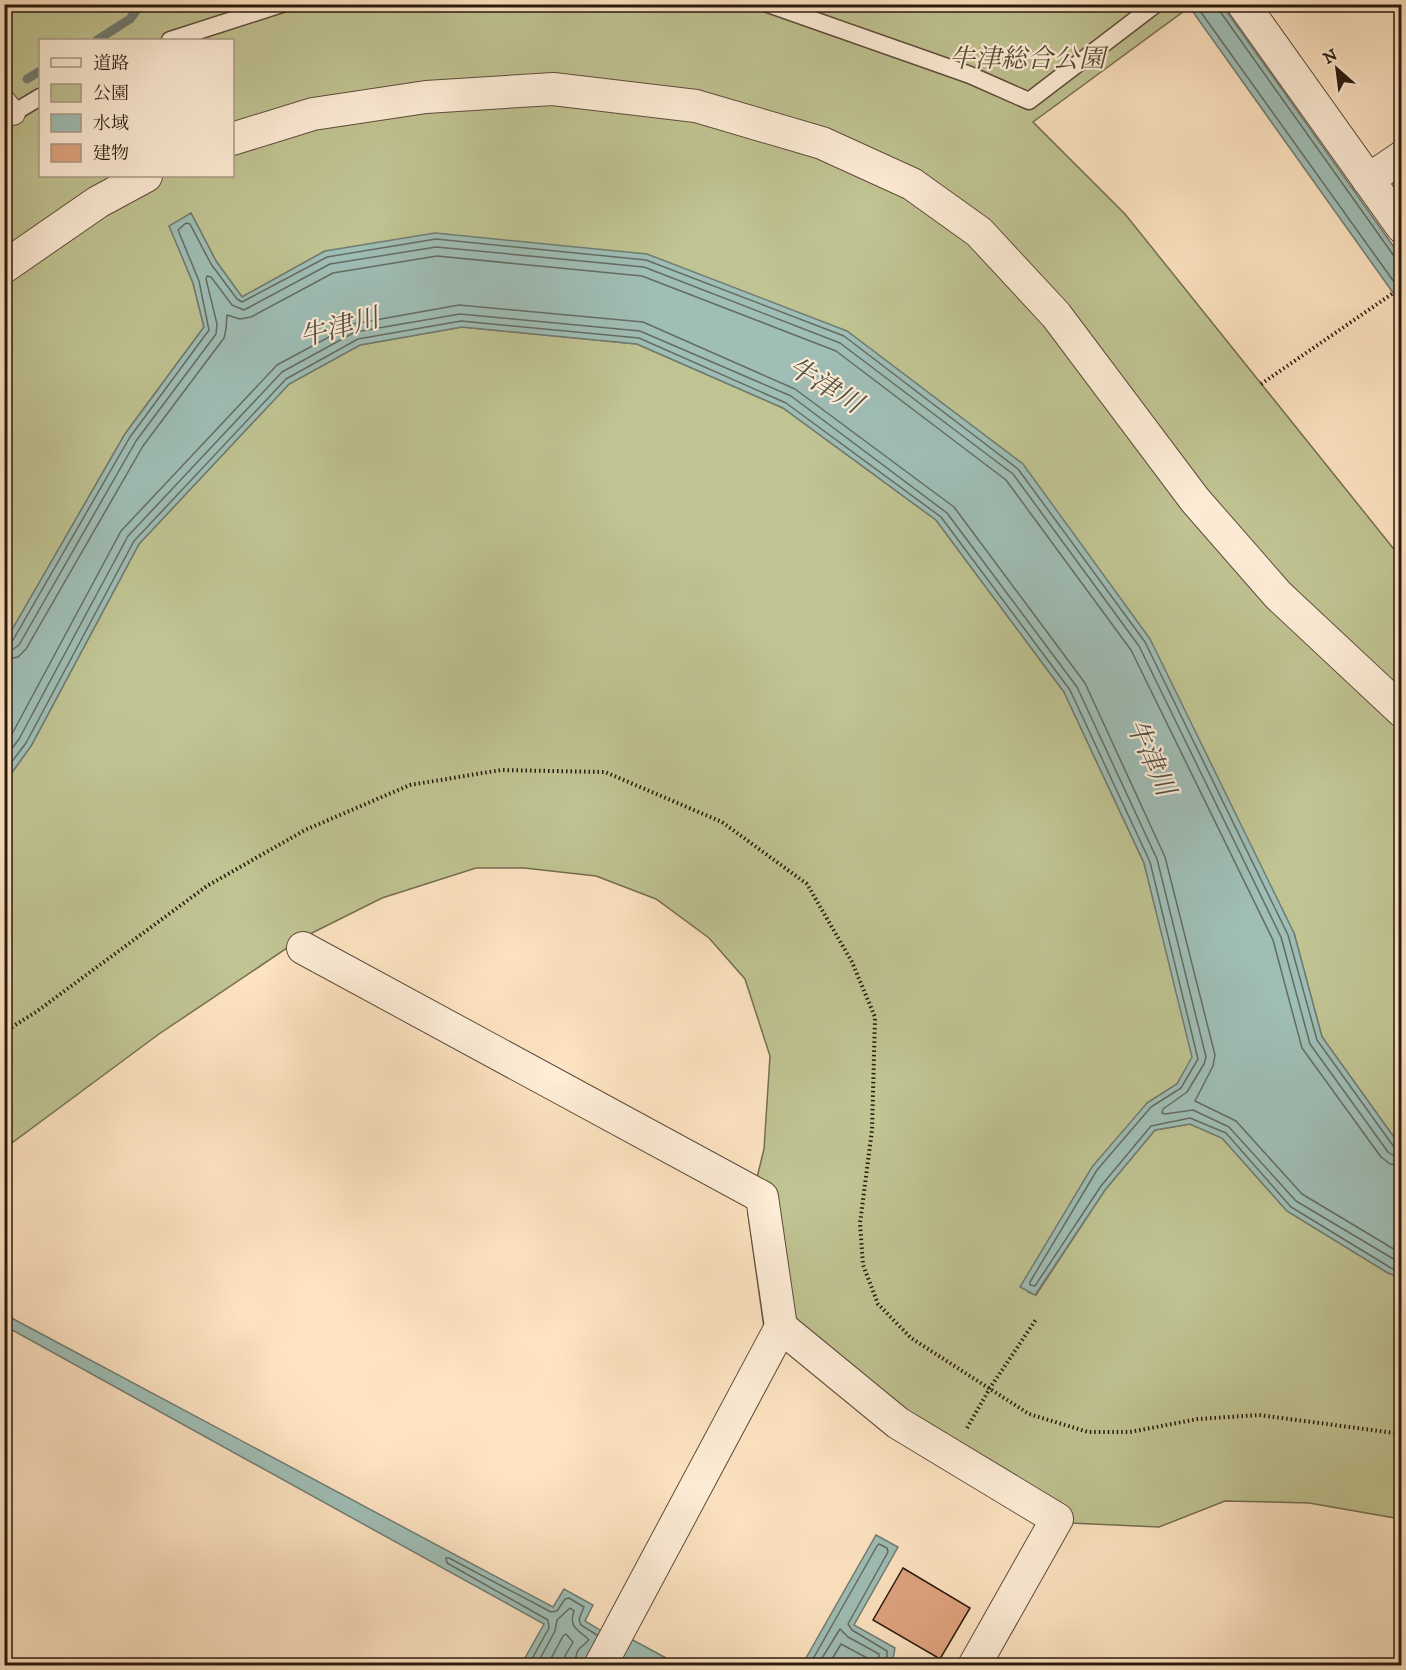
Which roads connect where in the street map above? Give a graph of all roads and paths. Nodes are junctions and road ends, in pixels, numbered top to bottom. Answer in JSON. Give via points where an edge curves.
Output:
{"nodes":[{"id":1,"x":282,"y":4,"type":"edge"},
{"id":2,"x":768,"y":4,"type":"edge"},
{"id":3,"x":1156,"y":4,"type":"edge"},
{"id":4,"x":1244,"y":4,"type":"edge"},
{"id":5,"x":173,"y":39,"type":"edge"},
{"id":6,"x":39,"y":97,"type":"edge"},
{"id":7,"x":7,"y":111,"type":"edge"},
{"id":8,"x":234,"y":138,"type":"edge"},
{"id":9,"x":1401,"y":157,"type":"edge"},
{"id":10,"x":144,"y":177,"type":"edge"},
{"id":11,"x":1368,"y":180,"type":"junction"},
{"id":12,"x":1401,"y":227,"type":"edge"},
{"id":13,"x":4,"y":267,"type":"edge"},
{"id":14,"x":1401,"y":287,"type":"edge"},
{"id":15,"x":1261,"y":384,"type":"dead end"},
{"id":16,"x":1401,"y":711,"type":"edge"},
{"id":17,"x":303,"y":948,"type":"dead end"},
{"id":18,"x":4,"y":1032,"type":"edge"},
{"id":19,"x":1037,"y":1318,"type":"dead end"},
{"id":20,"x":781,"y":1327,"type":"junction"},
{"id":21,"x":990,"y":1388,"type":"junction"},
{"id":22,"x":1401,"y":1434,"type":"edge"},
{"id":23,"x":951,"y":1455,"type":"junction"},
{"id":24,"x":600,"y":1665,"type":"edge"},
{"id":25,"x":974,"y":1665,"type":"edge"}],
"edges":[{"from":1,"to":5,"type":"lane"},
{"from":2,"to":3,"type":"lane","via":[[970,75],[1029,101]]},
{"from":4,"to":11,"type":"street"},
{"from":6,"to":7,"type":"lane"},
{"from":8,"to":16,"type":"street","via":[[313,114],[426,97],[553,89],[696,106],[822,143],[912,184],[980,232],[1056,315],[1195,500],[1278,595]]},
{"from":9,"to":11,"type":"street"},
{"from":10,"to":13,"type":"street","via":[[98,202]]},
{"from":11,"to":12,"type":"street"},
{"from":14,"to":15,"type":"path"},
{"from":17,"to":20,"type":"street","via":[[762,1197]]},
{"from":18,"to":21,"type":"path","via":[[207,886],[305,830],[410,785],[501,770],[604,772],[722,822],[807,884],[852,962],[875,1017],[872,1130],[860,1223],[863,1265],[878,1304],[911,1338]]},
{"from":19,"to":21,"type":"path"},
{"from":20,"to":23,"type":"street","via":[[898,1423]]},
{"from":20,"to":24,"type":"street"},
{"from":21,"to":22,"type":"path","via":[[1029,1414],[1088,1432],[1130,1432],[1198,1419],[1259,1415]]},
{"from":21,"to":23,"type":"path"},
{"from":23,"to":25,"type":"street","via":[[1057,1519]]}]}
